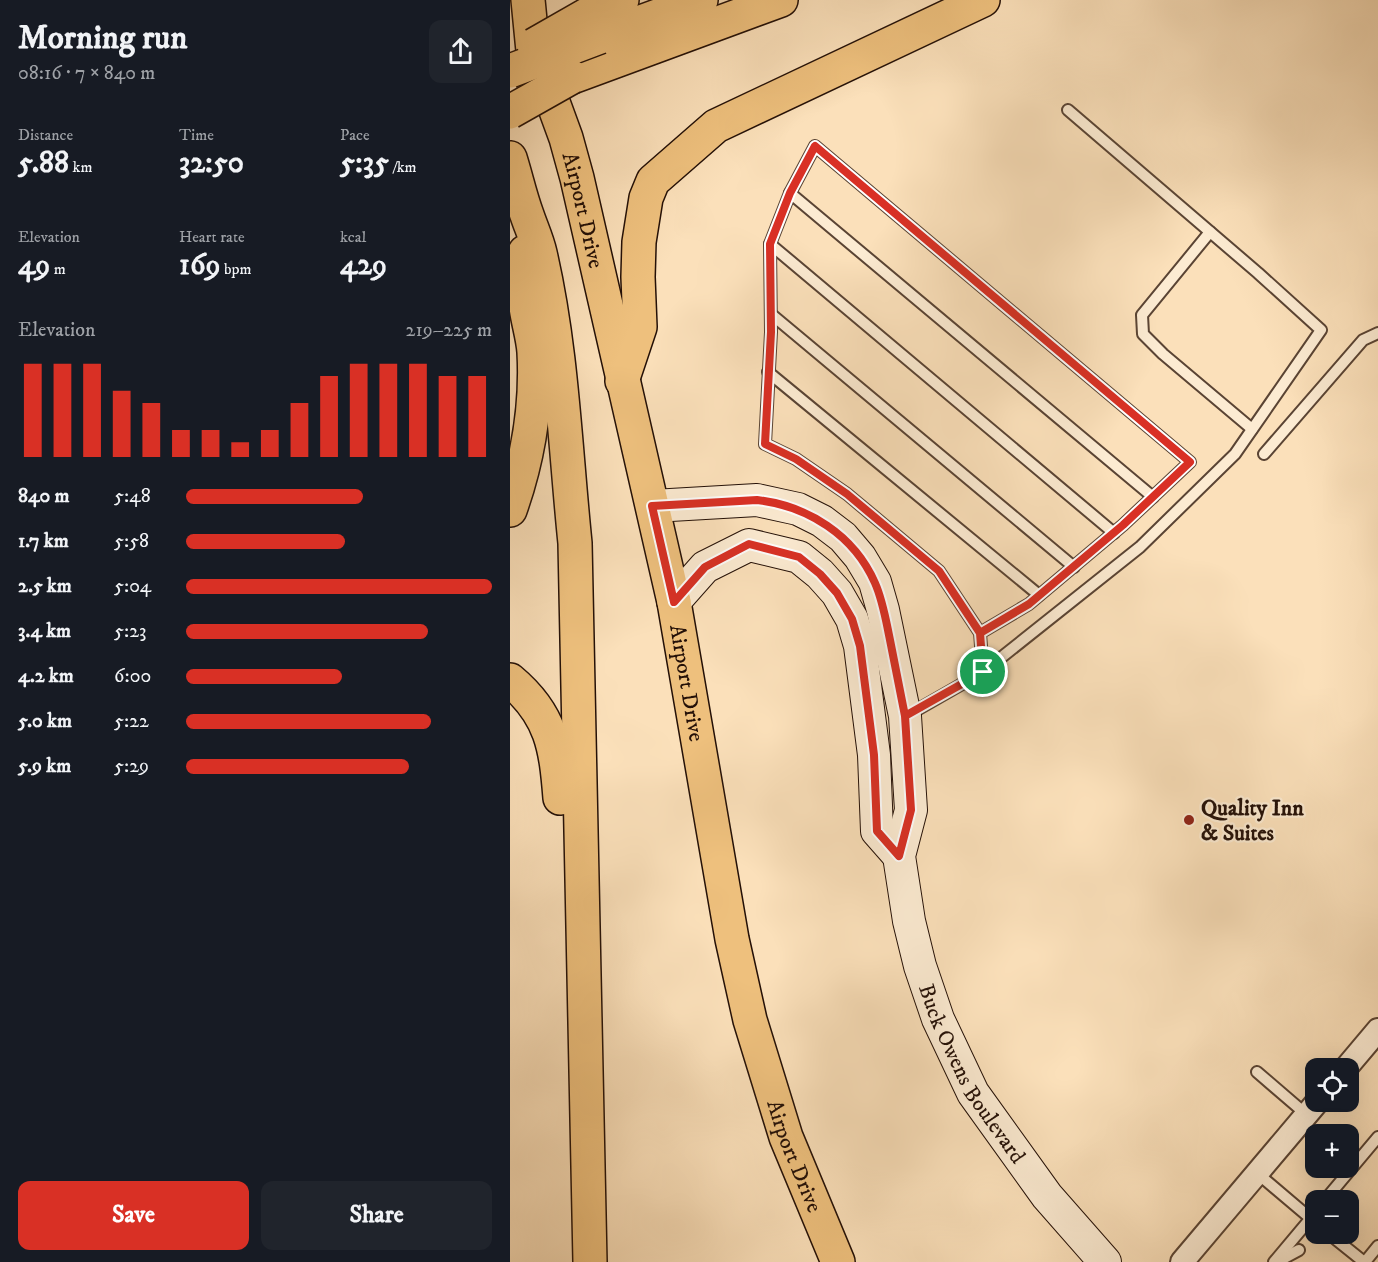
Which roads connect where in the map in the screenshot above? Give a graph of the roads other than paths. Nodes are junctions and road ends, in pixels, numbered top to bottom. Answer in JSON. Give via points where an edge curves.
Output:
{"nodes":[{"id":1,"x":513,"y":0,"type":"edge"},
{"id":2,"x":528,"y":0,"type":"edge"},
{"id":3,"x":622,"y":0,"type":"edge"},
{"id":4,"x":701,"y":0,"type":"edge"},
{"id":5,"x":781,"y":0,"type":"edge"},
{"id":6,"x":983,"y":0,"type":"edge"},
{"id":7,"x":600,"y":38,"type":"junction"},
{"id":8,"x":518,"y":60,"type":"edge"},
{"id":9,"x":572,"y":77,"type":"junction"},
{"id":10,"x":510,"y":100,"type":"edge"},
{"id":11,"x":1068,"y":110,"type":"dead end"},
{"id":12,"x":510,"y":112,"type":"edge"},
{"id":13,"x":510,"y":158,"type":"edge"},
{"id":14,"x":790,"y":193,"type":"junction"},
{"id":15,"x":526,"y":214,"type":"junction"},
{"id":16,"x":1210,"y":232,"type":"junction"},
{"id":17,"x":770,"y":244,"type":"junction"},
{"id":18,"x":771,"y":314,"type":"junction"},
{"id":19,"x":1378,"y":333,"type":"edge"},
{"id":20,"x":768,"y":372,"type":"junction"},
{"id":21,"x":622,"y":381,"type":"junction"},
{"id":22,"x":1252,"y":429,"type":"junction"},
{"id":23,"x":1263,"y":454,"type":"dead end"},
{"id":24,"x":1153,"y":497,"type":"junction"},
{"id":25,"x":652,"y":506,"type":"junction"},
{"id":26,"x":510,"y":510,"type":"edge"},
{"id":27,"x":1114,"y":533,"type":"junction"},
{"id":28,"x":1074,"y":567,"type":"junction"},
{"id":29,"x":1039,"y":596,"type":"junction"},
{"id":30,"x":674,"y":602,"type":"junction"},
{"id":31,"x":980,"y":633,"type":"junction"},
{"id":32,"x":983,"y":672,"type":"junction"},
{"id":33,"x":510,"y":680,"type":"edge"},
{"id":34,"x":905,"y":716,"type":"junction"},
{"id":35,"x":899,"y":856,"type":"junction"},
{"id":36,"x":583,"y":982,"type":"junction"},
{"id":37,"x":1378,"y":1030,"type":"edge"},
{"id":38,"x":1354,"y":1058,"type":"edge"},
{"id":39,"x":1257,"y":1072,"type":"dead end"},
{"id":40,"x":1305,"y":1103,"type":"edge"},
{"id":41,"x":1309,"y":1112,"type":"edge"},
{"id":42,"x":1378,"y":1137,"type":"edge"},
{"id":43,"x":1257,"y":1173,"type":"junction"},
{"id":44,"x":1333,"y":1190,"type":"edge"},
{"id":45,"x":1305,"y":1211,"type":"edge"},
{"id":46,"x":1305,"y":1228,"type":"edge"},
{"id":47,"x":1342,"y":1244,"type":"edge"},
{"id":48,"x":1378,"y":1246,"type":"edge"},
{"id":49,"x":1299,"y":1250,"type":"dead end"},
{"id":50,"x":590,"y":1260,"type":"edge"},
{"id":51,"x":838,"y":1262,"type":"edge"},
{"id":52,"x":1105,"y":1262,"type":"edge"},
{"id":53,"x":1182,"y":1262,"type":"edge"},
{"id":54,"x":1276,"y":1262,"type":"edge"},
{"id":55,"x":1365,"y":1262,"type":"edge"}],
"edges":[{"from":1,"to":8,"type":"main road","name":"Airport Drive"},
{"from":2,"to":8,"type":"main road"},
{"from":3,"to":7,"type":"main road"},
{"from":4,"to":7,"type":"main road"},
{"from":5,"to":7,"type":"main road"},
{"from":6,"to":21,"type":"main road","via":[[716,126],[653,181],[646,198],[639,242],[640,327]]},
{"from":7,"to":8,"type":"main road","bridge":true},
{"from":7,"to":9,"type":"main road"},
{"from":8,"to":21,"type":"main road","name":"Airport Drive","via":[[549,89],[567,138]]},
{"from":9,"to":10,"type":"main road","bridge":true},
{"from":9,"to":12,"type":"main road","bridge":true},
{"from":11,"to":16,"type":"lane"},
{"from":13,"to":15,"type":"main road"},
{"from":14,"to":17,"type":"lane"},
{"from":14,"to":24,"type":"lane"},
{"from":14,"to":24,"type":"lane","via":[[815,146],[1190,462]]},
{"from":15,"to":26,"type":"main road","via":[[524,270],[534,350],[534,394],[526,456]]},
{"from":15,"to":36,"type":"main road","via":[[540,250],[555,331],[575,543]]},
{"from":16,"to":22,"type":"lane","via":[[1321,330]]},
{"from":16,"to":22,"type":"lane","via":[[1142,315],[1143,334]]},
{"from":17,"to":18,"type":"lane"},
{"from":17,"to":27,"type":"lane"},
{"from":18,"to":20,"type":"lane"},
{"from":18,"to":28,"type":"lane"},
{"from":19,"to":23,"type":"lane","via":[[1363,340]]},
{"from":20,"to":29,"type":"lane"},
{"from":20,"to":31,"type":"lane","via":[[765,444],[796,459],[847,494],[939,571]]},
{"from":21,"to":25,"type":"main road","name":"Airport Drive"},
{"from":22,"to":32,"type":"lane","via":[[1235,454],[1140,546]]},
{"from":24,"to":27,"type":"lane"},
{"from":25,"to":30,"type":"main road","name":"Airport Drive"},
{"from":25,"to":34,"type":"main road","name":"Buck Owens Boulevard","via":[[770,501],[798,509],[843,537],[875,582]]},
{"from":27,"to":28,"type":"lane"},
{"from":28,"to":29,"type":"lane"},
{"from":29,"to":31,"type":"lane"},
{"from":30,"to":35,"type":"main road","via":[[705,567],[749,544],[799,557],[837,593],[852,619],[860,646],[874,755],[877,831]]},
{"from":30,"to":51,"type":"main road","name":"Airport Drive","via":[[732,939],[750,1020],[786,1137]]},
{"from":31,"to":32,"type":"lane"},
{"from":32,"to":34,"type":"lane"},
{"from":33,"to":36,"type":"main road","via":[[533,704],[552,736]]},
{"from":34,"to":35,"type":"main road","name":"Buck Owens Boulevard","via":[[911,810]]},
{"from":35,"to":52,"type":"main road","name":"Buck Owens Boulevard","via":[[920,966],[938,1019],[973,1093],[1047,1196]]},
{"from":36,"to":50,"type":"main road"},
{"from":37,"to":38,"type":"street"},
{"from":39,"to":40,"type":"lane"},
{"from":41,"to":43,"type":"street"},
{"from":42,"to":44,"type":"lane"},
{"from":43,"to":45,"type":"lane"},
{"from":43,"to":53,"type":"street"},
{"from":46,"to":54,"type":"lane"},
{"from":47,"to":55,"type":"lane"},
{"from":48,"to":55,"type":"lane"},
{"from":49,"to":54,"type":"lane"}]}
